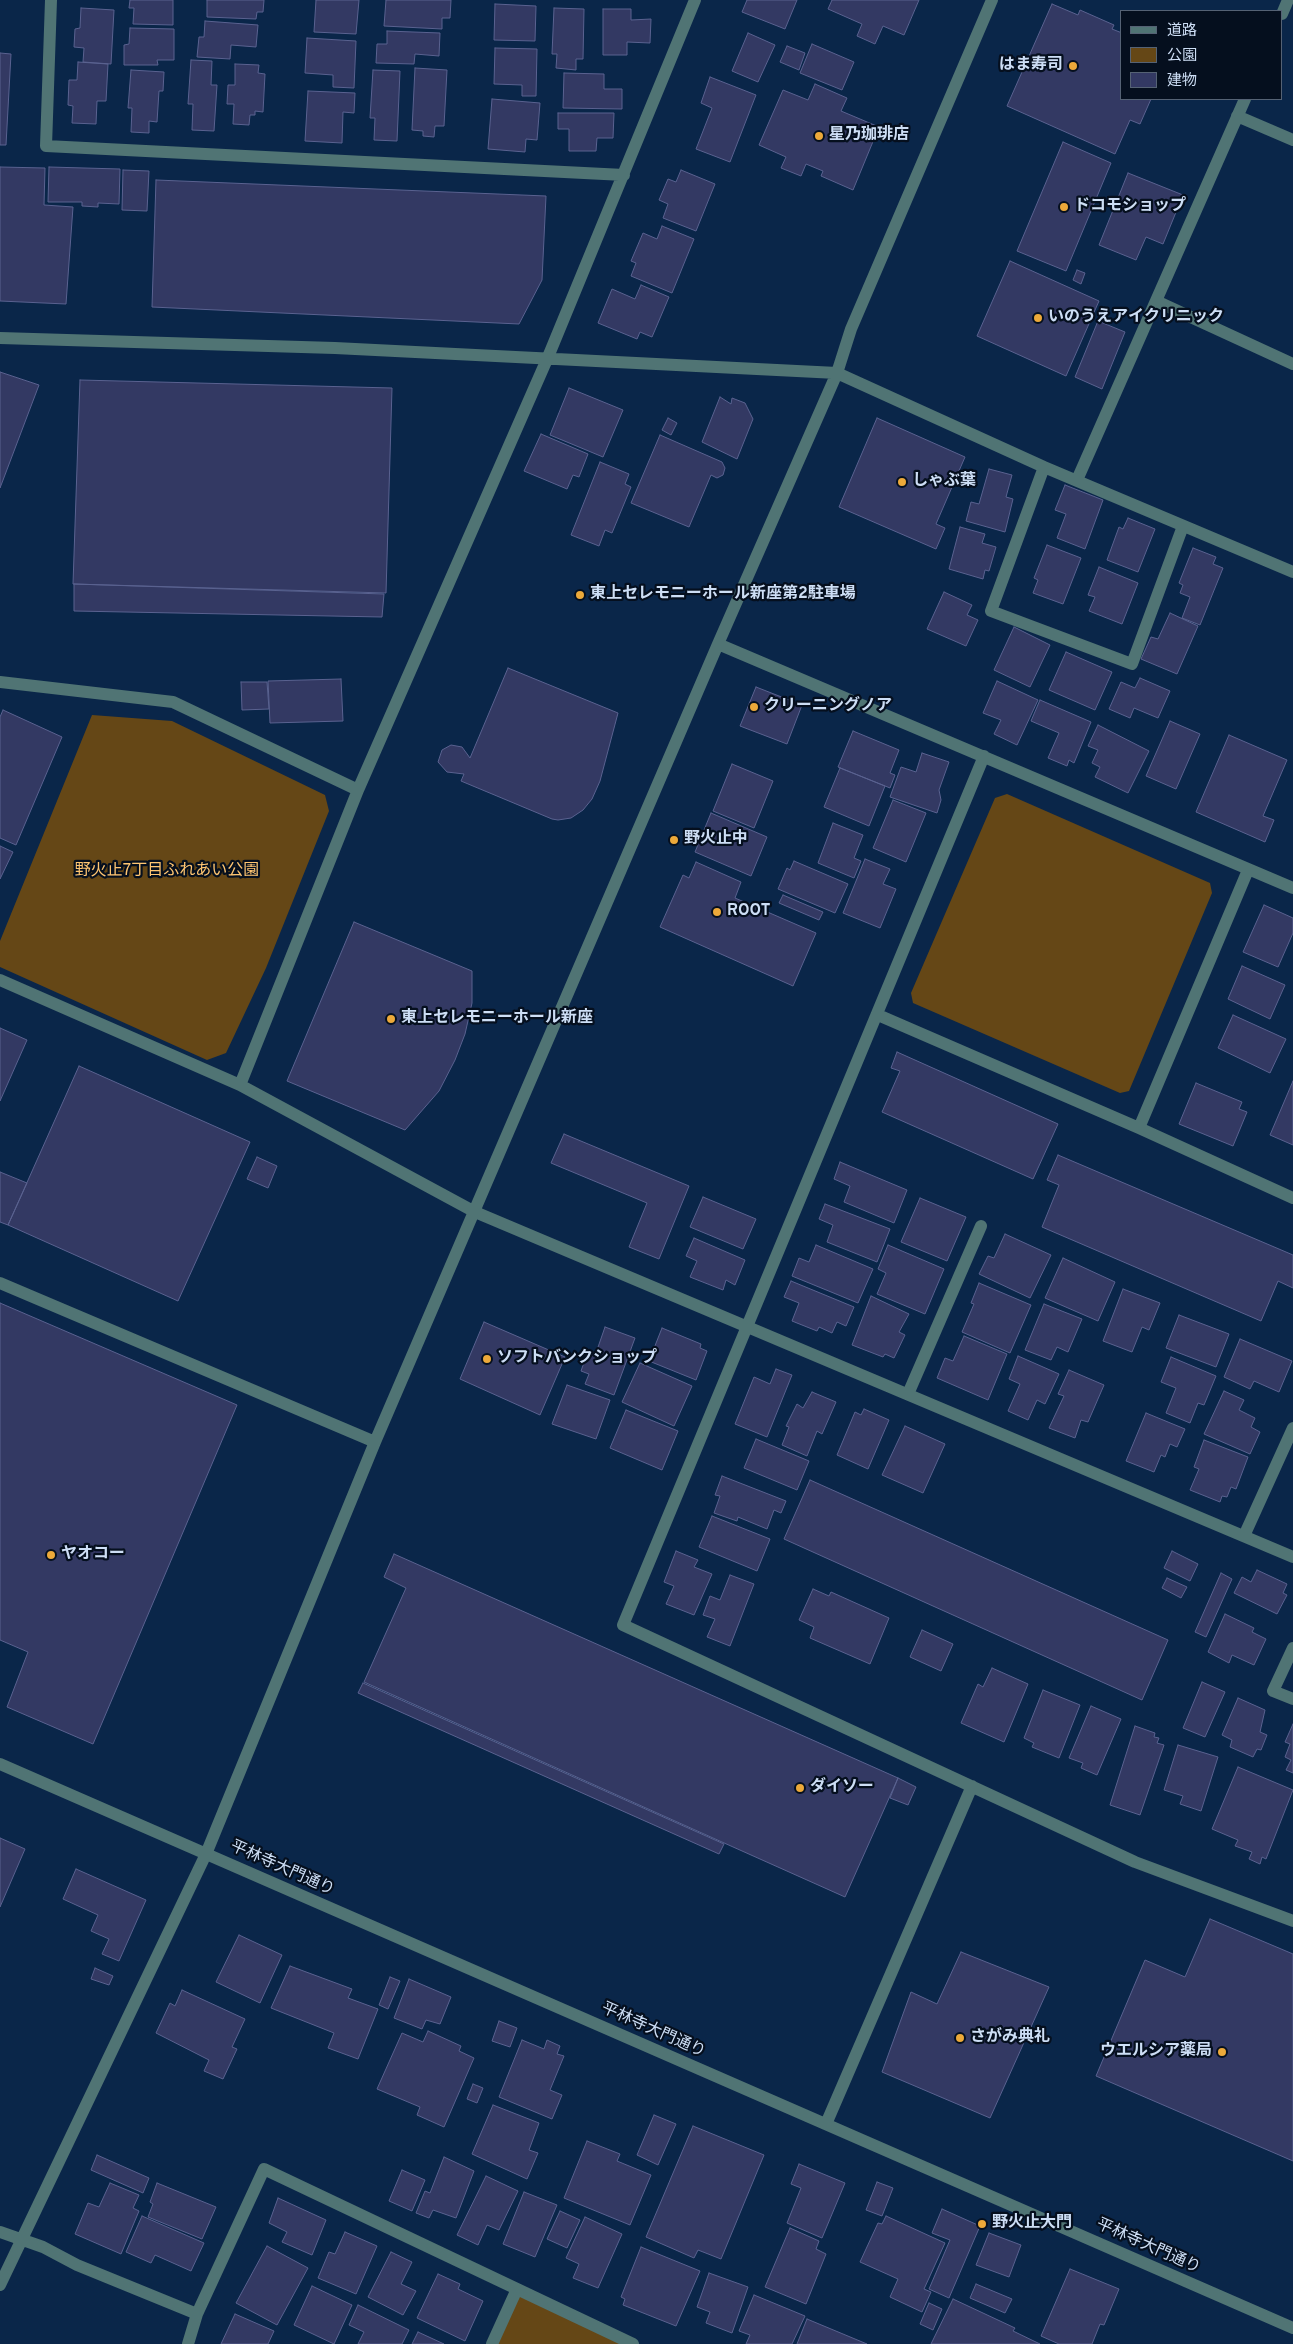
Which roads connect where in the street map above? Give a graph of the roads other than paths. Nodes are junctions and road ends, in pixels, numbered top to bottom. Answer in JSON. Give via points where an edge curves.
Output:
{"nodes":[{"id":1,"x":51,"y":0,"type":"edge"},
{"id":2,"x":695,"y":0,"type":"edge"},
{"id":3,"x":992,"y":0,"type":"edge"},
{"id":4,"x":1288,"y":0,"type":"edge"},
{"id":5,"x":1283,"y":12,"type":"edge"},
{"id":6,"x":1245,"y":100,"type":"edge"},
{"id":7,"x":1237,"y":116,"type":"junction"},
{"id":8,"x":1293,"y":140,"type":"edge"},
{"id":9,"x":624,"y":175,"type":"junction"},
{"id":10,"x":1156,"y":301,"type":"junction"},
{"id":11,"x":0,"y":338,"type":"edge"},
{"id":12,"x":548,"y":357,"type":"junction"},
{"id":13,"x":1293,"y":364,"type":"edge"},
{"id":14,"x":837,"y":373,"type":"junction"},
{"id":15,"x":1044,"y":467,"type":"junction"},
{"id":16,"x":1077,"y":480,"type":"junction"},
{"id":17,"x":1183,"y":526,"type":"junction"},
{"id":18,"x":1293,"y":572,"type":"edge"},
{"id":19,"x":718,"y":644,"type":"junction"},
{"id":20,"x":0,"y":682,"type":"edge"},
{"id":21,"x":984,"y":756,"type":"junction"},
{"id":22,"x":358,"y":790,"type":"junction"},
{"id":23,"x":1248,"y":870,"type":"junction"},
{"id":24,"x":1293,"y":888,"type":"edge"},
{"id":25,"x":0,"y":980,"type":"edge"},
{"id":26,"x":878,"y":1015,"type":"junction"},
{"id":27,"x":240,"y":1085,"type":"junction"},
{"id":28,"x":1140,"y":1128,"type":"junction"},
{"id":29,"x":1293,"y":1198,"type":"edge"},
{"id":30,"x":475,"y":1212,"type":"junction"},
{"id":31,"x":981,"y":1226,"type":"dead end"},
{"id":32,"x":0,"y":1283,"type":"edge"},
{"id":33,"x":746,"y":1326,"type":"junction"},
{"id":34,"x":908,"y":1394,"type":"junction"},
{"id":35,"x":1293,"y":1428,"type":"edge"},
{"id":36,"x":376,"y":1442,"type":"junction"},
{"id":37,"x":1244,"y":1536,"type":"junction"},
{"id":38,"x":1293,"y":1558,"type":"edge"},
{"id":39,"x":1293,"y":1648,"type":"edge"},
{"id":40,"x":1293,"y":1699,"type":"edge"},
{"id":41,"x":0,"y":1764,"type":"edge"},
{"id":42,"x":972,"y":1786,"type":"junction"},
{"id":43,"x":206,"y":1854,"type":"junction"},
{"id":44,"x":1293,"y":1921,"type":"edge"},
{"id":45,"x":826,"y":2124,"type":"junction"},
{"id":46,"x":0,"y":2232,"type":"edge"},
{"id":47,"x":21,"y":2240,"type":"junction"},
{"id":48,"x":0,"y":2285,"type":"edge"},
{"id":49,"x":517,"y":2289,"type":"junction"},
{"id":50,"x":197,"y":2314,"type":"junction"},
{"id":51,"x":1293,"y":2328,"type":"edge"},
{"id":52,"x":188,"y":2344,"type":"edge"},
{"id":53,"x":492,"y":2344,"type":"edge"},
{"id":54,"x":633,"y":2344,"type":"edge"}],
"edges":[{"from":1,"to":9,"type":"street","via":[[46,146]]},
{"from":2,"to":9,"type":"street"},
{"from":3,"to":14,"type":"street","via":[[851,330]]},
{"from":4,"to":5,"type":"street"},
{"from":6,"to":7,"type":"street"},
{"from":7,"to":8,"type":"street"},
{"from":7,"to":10,"type":"street"},
{"from":9,"to":12,"type":"street"},
{"from":10,"to":13,"type":"street"},
{"from":10,"to":16,"type":"street"},
{"from":11,"to":12,"type":"street"},
{"from":12,"to":14,"type":"street"},
{"from":12,"to":22,"type":"street"},
{"from":14,"to":15,"type":"street"},
{"from":14,"to":19,"type":"street"},
{"from":15,"to":16,"type":"street"},
{"from":15,"to":17,"type":"street","via":[[991,611],[1132,664]]},
{"from":16,"to":17,"type":"street"},
{"from":17,"to":18,"type":"street"},
{"from":19,"to":21,"type":"street"},
{"from":19,"to":30,"type":"street"},
{"from":20,"to":22,"type":"street","via":[[173,702]]},
{"from":21,"to":23,"type":"street"},
{"from":21,"to":26,"type":"street"},
{"from":22,"to":27,"type":"street"},
{"from":23,"to":24,"type":"street"},
{"from":23,"to":28,"type":"street"},
{"from":25,"to":27,"type":"street"},
{"from":26,"to":28,"type":"street"},
{"from":26,"to":33,"type":"street"},
{"from":27,"to":30,"type":"street"},
{"from":28,"to":29,"type":"street"},
{"from":30,"to":33,"type":"street"},
{"from":30,"to":36,"type":"street"},
{"from":31,"to":34,"type":"street"},
{"from":32,"to":36,"type":"street"},
{"from":33,"to":34,"type":"street"},
{"from":33,"to":42,"type":"street","via":[[622,1625]]},
{"from":34,"to":37,"type":"street"},
{"from":35,"to":37,"type":"street"},
{"from":36,"to":43,"type":"street"},
{"from":37,"to":38,"type":"street"},
{"from":39,"to":40,"type":"street","via":[[1273,1691]]},
{"from":41,"to":43,"type":"street","name":"平林寺大門通り"},
{"from":42,"to":44,"type":"street","via":[[1134,1862]]},
{"from":42,"to":45,"type":"street"},
{"from":43,"to":45,"type":"street","name":"平林寺大門通り"},
{"from":43,"to":47,"type":"street"},
{"from":45,"to":51,"type":"street","name":"平林寺大門通り"},
{"from":46,"to":47,"type":"street"},
{"from":47,"to":48,"type":"street"},
{"from":47,"to":50,"type":"street"},
{"from":49,"to":50,"type":"street","via":[[264,2169]]},
{"from":49,"to":53,"type":"street"},
{"from":49,"to":54,"type":"street"},
{"from":50,"to":52,"type":"street"}]}
